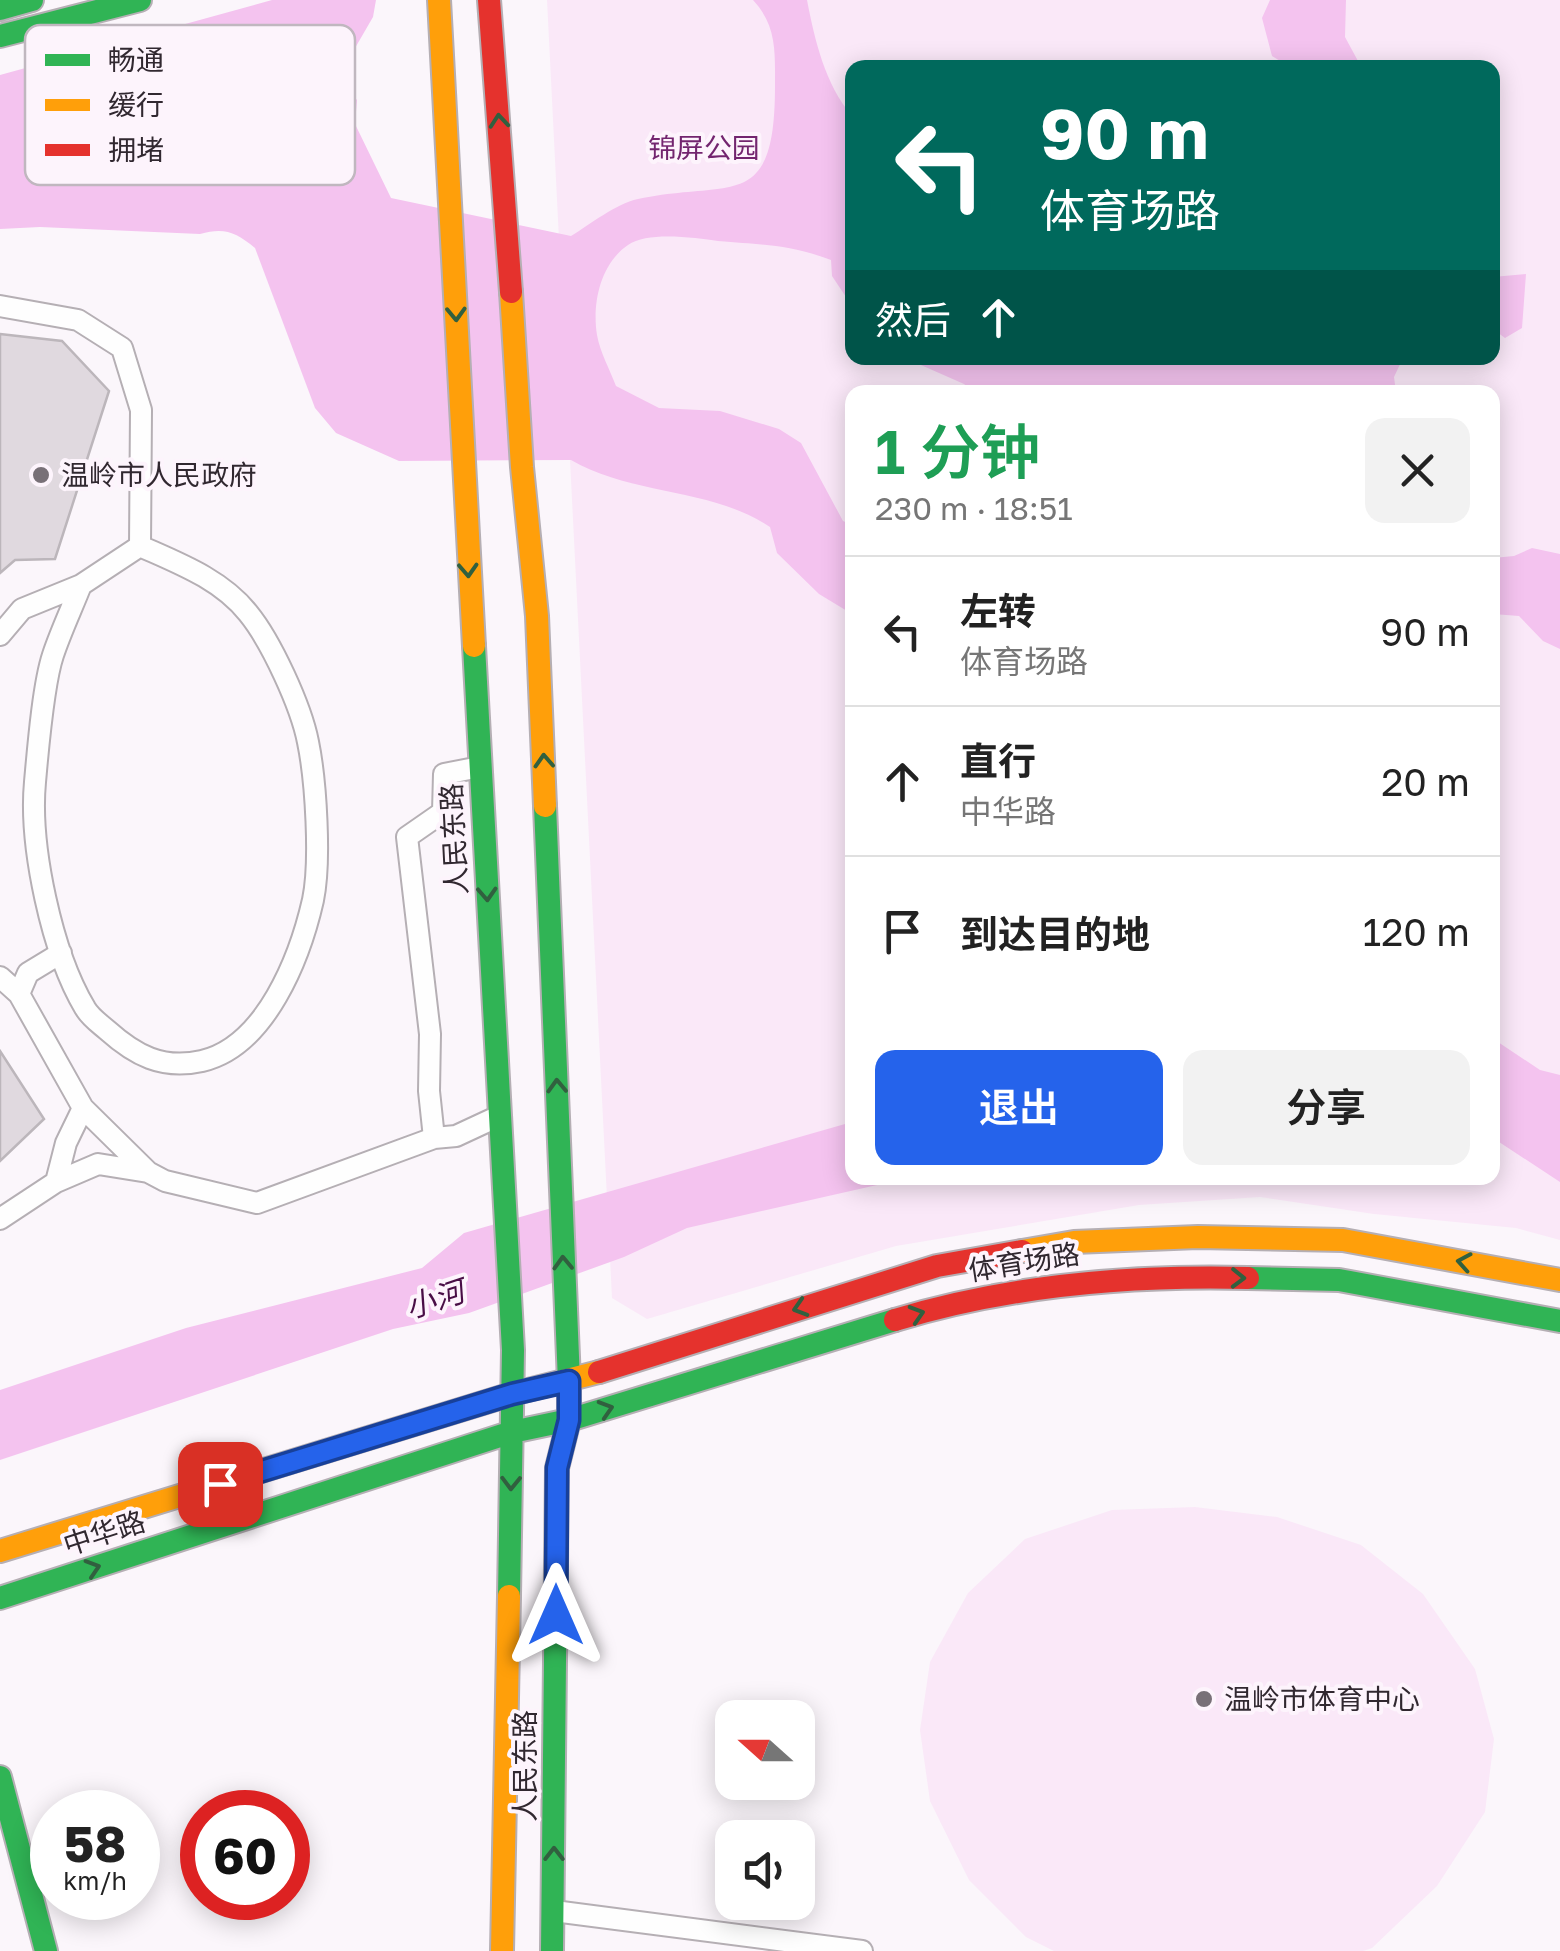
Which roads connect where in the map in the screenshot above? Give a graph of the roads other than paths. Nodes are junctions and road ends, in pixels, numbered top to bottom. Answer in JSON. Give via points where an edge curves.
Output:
{"nodes":[{"id":1,"x":32,"y":0,"type":"edge"},
{"id":2,"x":140,"y":0,"type":"edge"},
{"id":3,"x":439,"y":0,"type":"edge"},
{"id":4,"x":488,"y":0,"type":"edge"},
{"id":5,"x":0,"y":9,"type":"edge"},
{"id":6,"x":43,"y":25,"type":"edge"},
{"id":7,"x":25,"y":30,"type":"edge"},
{"id":8,"x":0,"y":36,"type":"edge"},
{"id":9,"x":0,"y":306,"type":"edge"},
{"id":10,"x":140,"y":546,"type":"junction"},
{"id":11,"x":81,"y":585,"type":"junction"},
{"id":12,"x":0,"y":634,"type":"edge"},
{"id":13,"x":480,"y":767,"type":"junction"},
{"id":14,"x":61,"y":953,"type":"junction"},
{"id":15,"x":0,"y":978,"type":"edge"},
{"id":16,"x":19,"y":994,"type":"junction"},
{"id":17,"x":82,"y":1108,"type":"junction"},
{"id":18,"x":499,"y":1116,"type":"junction"},
{"id":19,"x":434,"y":1138,"type":"junction"},
{"id":20,"x":148,"y":1172,"type":"junction"},
{"id":21,"x":56,"y":1182,"type":"junction"},
{"id":22,"x":0,"y":1219,"type":"edge"},
{"id":23,"x":1560,"y":1280,"type":"edge"},
{"id":24,"x":1560,"y":1321,"type":"edge"},
{"id":25,"x":569,"y":1381,"type":"junction"},
{"id":26,"x":512,"y":1394,"type":"junction"},
{"id":27,"x":569,"y":1420,"type":"junction"},
{"id":28,"x":512,"y":1432,"type":"junction"},
{"id":29,"x":0,"y":1551,"type":"edge"},
{"id":30,"x":0,"y":1598,"type":"edge"},
{"id":31,"x":0,"y":1777,"type":"edge"},
{"id":32,"x":554,"y":1910,"type":"junction"},
{"id":33,"x":46,"y":1951,"type":"edge"},
{"id":34,"x":502,"y":1951,"type":"edge"},
{"id":35,"x":552,"y":1951,"type":"edge"},
{"id":36,"x":862,"y":1951,"type":"edge"}],
"edges":[{"from":1,"to":5,"type":"main road"},
{"from":2,"to":6,"type":"main road"},
{"from":3,"to":13,"type":"main road","name":"人民东路","one_way":true},
{"from":25,"to":4,"type":"main road","name":"人民东路","one_way":true,"via":[[537,616]]},
{"from":7,"to":8,"type":"main road"},
{"from":9,"to":10,"type":"street","via":[[78,320],[122,348],[141,410]]},
{"from":10,"to":11,"type":"street"},
{"from":10,"to":14,"type":"street","via":[[203,574],[246,610],[273,650],[308,741],[318,852],[313,899],[288,977],[263,1018],[203,1060],[161,1064],[130,1052],[86,1011]]},
{"from":11,"to":12,"type":"street","via":[[22,609]]},
{"from":11,"to":14,"type":"street","via":[[51,658],[34,786],[40,876]]},
{"from":13,"to":18,"type":"main road","name":"人民东路","one_way":true},
{"from":13,"to":19,"type":"street","via":[[444,774],[443,812],[407,837],[430,1034]]},
{"from":14,"to":16,"type":"street","via":[[28,973]]},
{"from":15,"to":16,"type":"street"},
{"from":16,"to":17,"type":"street"},
{"from":17,"to":20,"type":"street"},
{"from":17,"to":21,"type":"street"},
{"from":18,"to":19,"type":"street","via":[[456,1136]]},
{"from":18,"to":26,"type":"main road","name":"人民东路"},
{"from":19,"to":20,"type":"street","via":[[257,1202]]},
{"from":20,"to":21,"type":"street","via":[[98,1164]]},
{"from":21,"to":22,"type":"street"},
{"from":23,"to":25,"type":"main road","name":"体育场路","one_way":true,"via":[[1343,1240],[1074,1242],[937,1266]]},
{"from":27,"to":24,"type":"main road","name":"体育场路","one_way":true,"via":[[946,1305],[1078,1282],[1339,1280]]},
{"from":25,"to":26,"type":"main road","name":"体育场路"},
{"from":25,"to":27,"type":"main road","name":"人民东路"},
{"from":26,"to":28,"type":"main road","name":"人民东路"},
{"from":26,"to":29,"type":"main road","name":"中华路"},
{"from":27,"to":28,"type":"main road","name":"体育场路"},
{"from":32,"to":27,"type":"main road","name":"人民东路","one_way":true,"via":[[557,1468]]},
{"from":30,"to":28,"type":"main road","name":"中华路","one_way":true},
{"from":28,"to":34,"type":"main road","name":"人民东路","one_way":true},
{"from":31,"to":33,"type":"main road"},
{"from":32,"to":35,"type":"main road","name":"人民东路"},
{"from":32,"to":36,"type":"street"}]}
